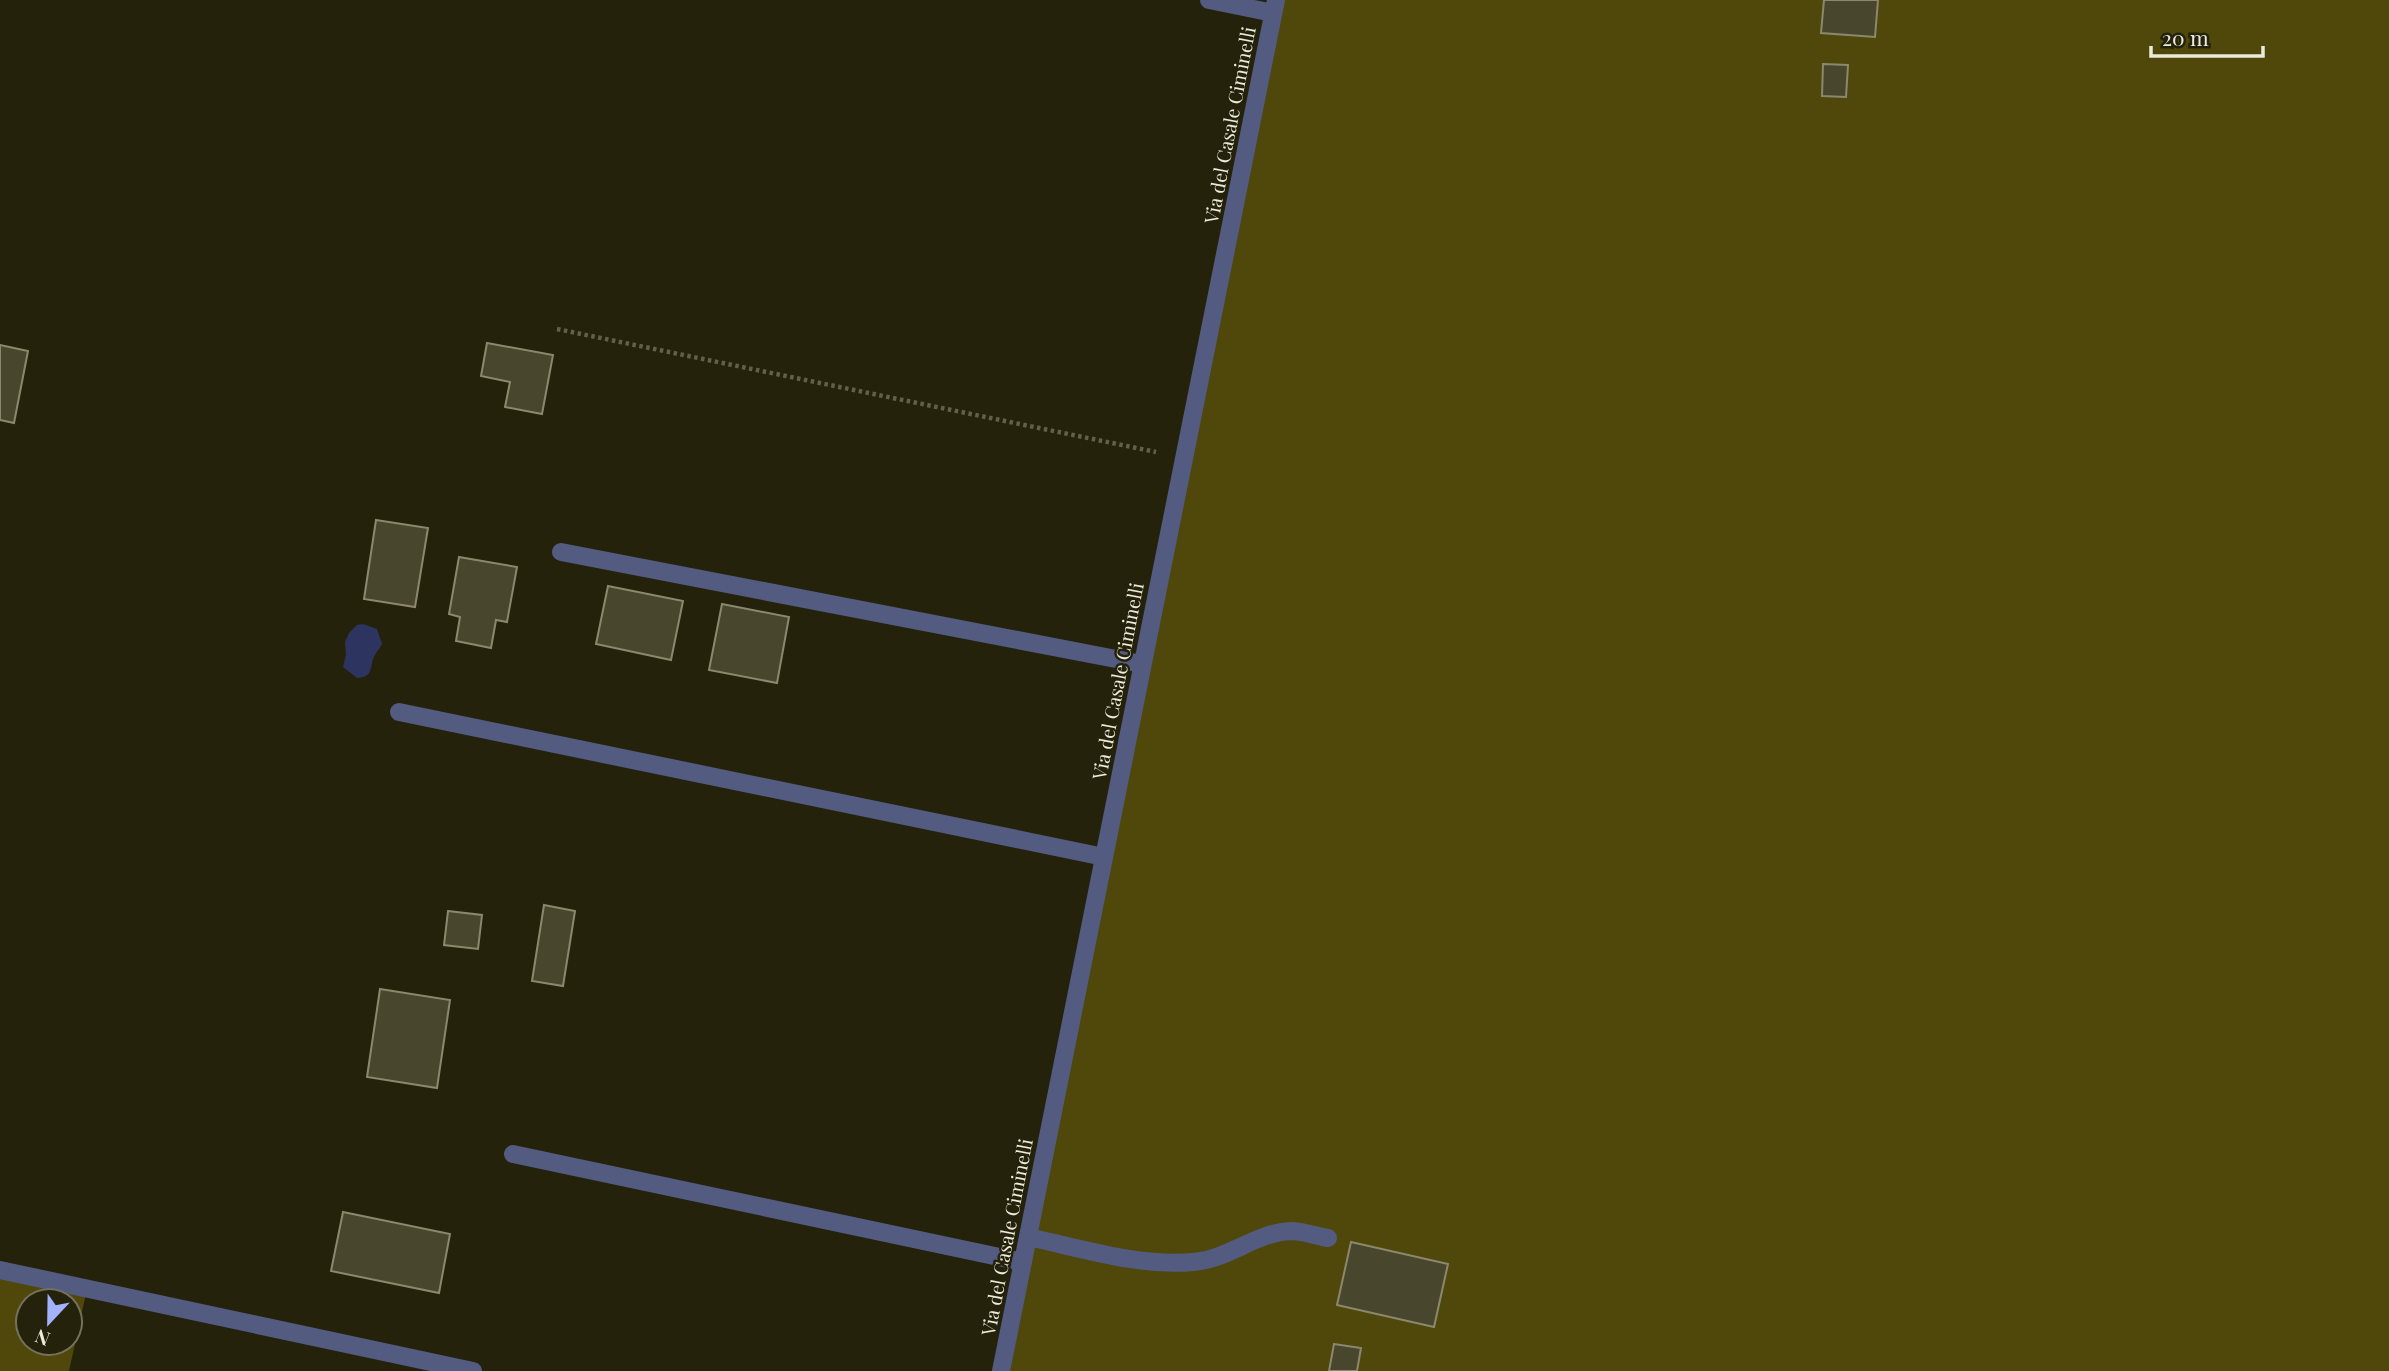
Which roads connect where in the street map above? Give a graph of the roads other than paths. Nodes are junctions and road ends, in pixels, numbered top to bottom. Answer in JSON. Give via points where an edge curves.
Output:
{"nodes":[{"id":1,"x":1209,"y":0,"type":"edge"},
{"id":2,"x":1274,"y":7,"type":"edge"},
{"id":3,"x":561,"y":552,"type":"dead end"},
{"id":4,"x":1142,"y":664,"type":"junction"},
{"id":5,"x":399,"y":712,"type":"dead end"},
{"id":6,"x":1104,"y":857,"type":"junction"},
{"id":7,"x":513,"y":1154,"type":"dead end"},
{"id":8,"x":1028,"y":1237,"type":"junction"},
{"id":9,"x":1328,"y":1238,"type":"dead end"},
{"id":10,"x":1023,"y":1262,"type":"junction"},
{"id":11,"x":0,"y":1270,"type":"edge"},
{"id":12,"x":473,"y":1371,"type":"edge"},
{"id":13,"x":1001,"y":1371,"type":"edge"}],
"edges":[{"from":1,"to":2,"type":"street"},
{"from":2,"to":4,"type":"street","name":"Via del Casale Ciminelli"},
{"from":3,"to":4,"type":"street"},
{"from":4,"to":6,"type":"street","name":"Via del Casale Ciminelli"},
{"from":5,"to":6,"type":"street"},
{"from":6,"to":8,"type":"street","name":"Via del Casale Ciminelli"},
{"from":7,"to":10,"type":"street"},
{"from":8,"to":9,"type":"street","via":[[1168,1264],[1216,1258],[1279,1233]]},
{"from":8,"to":10,"type":"street","name":"Via del Casale Ciminelli"},
{"from":10,"to":13,"type":"street","name":"Via del Casale Ciminelli"},
{"from":11,"to":12,"type":"street"}]}
